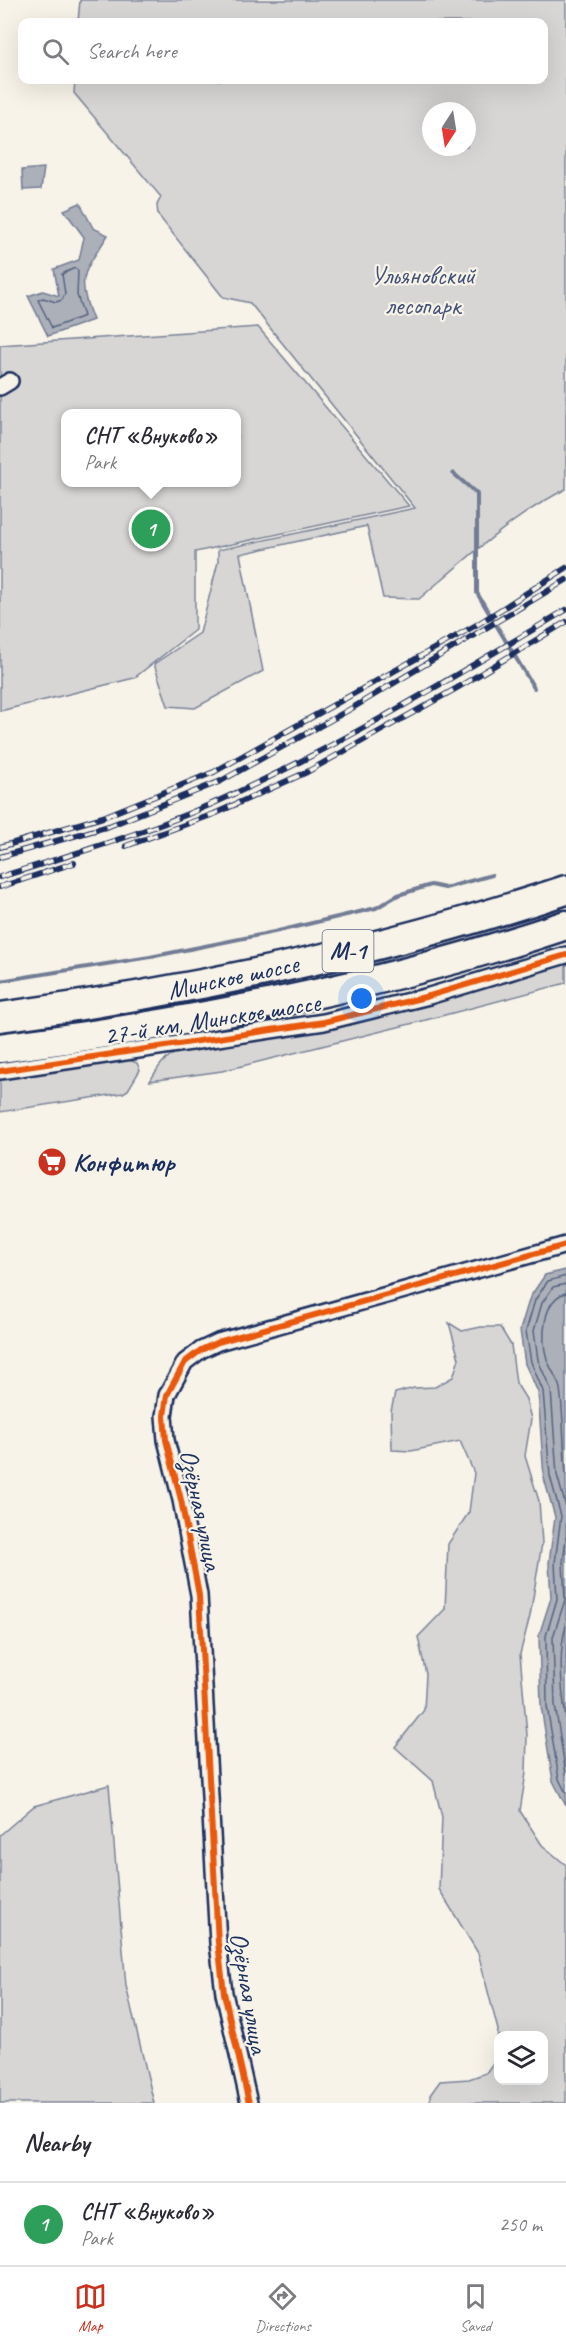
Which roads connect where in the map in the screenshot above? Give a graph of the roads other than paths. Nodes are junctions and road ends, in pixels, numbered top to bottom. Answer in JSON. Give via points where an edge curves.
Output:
{"nodes":[{"id":1,"x":566,"y":890,"type":"edge"},
{"id":2,"x":566,"y":925,"type":"edge"},
{"id":3,"x":566,"y":955,"type":"edge"},
{"id":4,"x":0,"y":1017,"type":"edge"},
{"id":5,"x":0,"y":1048,"type":"edge"},
{"id":6,"x":0,"y":1071,"type":"edge"},
{"id":7,"x":566,"y":1245,"type":"edge"},
{"id":8,"x":249,"y":2103,"type":"edge"}],
"edges":[{"from":1,"to":4,"type":"highway","name":"Минское шоссе","number":"М-1","via":[[281,968]]},
{"from":2,"to":5,"type":"highway","name":"Минское шоссе","number":"М-1","via":[[339,990],[107,1034]]},
{"from":3,"to":6,"type":"street","name":"27-й км, Минское шоссе","via":[[324,1022]]},
{"from":7,"to":8,"type":"street","name":"Озёрная улица","via":[[218,1342],[185,1362],[167,1395],[166,1440],[199,1595],[224,1994]]}]}
